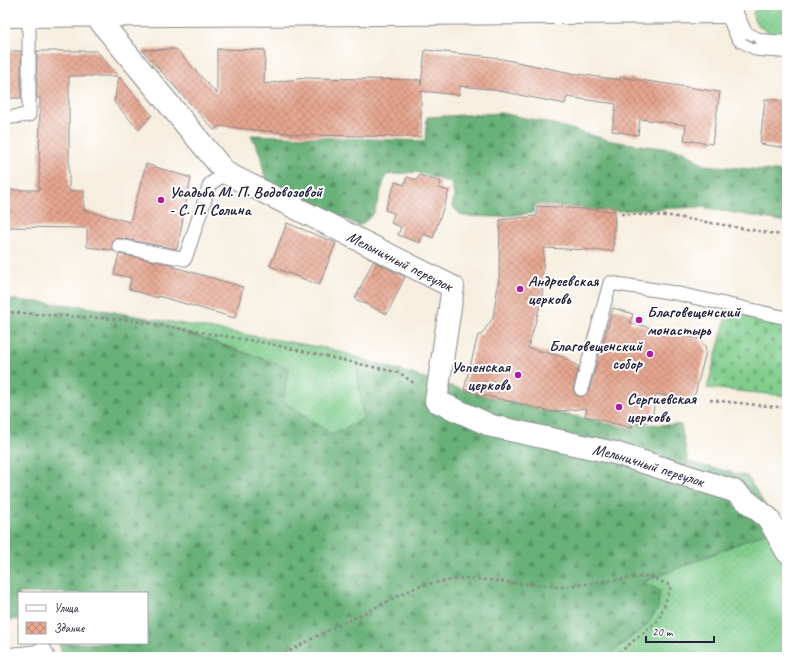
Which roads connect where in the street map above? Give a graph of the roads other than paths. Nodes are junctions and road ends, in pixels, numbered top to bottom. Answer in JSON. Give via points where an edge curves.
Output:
{"nodes":[{"id":1,"x":734,"y":8,"type":"edge"},
{"id":2,"x":432,"y":9,"type":"edge"},
{"id":3,"x":29,"y":15,"type":"junction"},
{"id":4,"x":95,"y":15,"type":"junction"},
{"id":5,"x":5,"y":16,"type":"edge"},
{"id":6,"x":787,"y":47,"type":"edge"},
{"id":7,"x":5,"y":118,"type":"edge"},
{"id":8,"x":226,"y":173,"type":"junction"},
{"id":9,"x":119,"y":246,"type":"dead end"},
{"id":10,"x":787,"y":318,"type":"edge"},
{"id":11,"x":581,"y":389,"type":"dead end"},
{"id":12,"x":787,"y":552,"type":"edge"},
{"id":13,"x":5,"y":655,"type":"edge"},
{"id":14,"x":48,"y":657,"type":"edge"}],
"edges":[{"from":1,"to":2,"type":"street"},
{"from":1,"to":6,"type":"street","one_way":true,"via":[[742,36],[759,45]]},
{"from":2,"to":4,"type":"street"},
{"from":3,"to":4,"type":"street"},
{"from":3,"to":5,"type":"street"},
{"from":3,"to":7,"type":"lane","via":[[29,114]]},
{"from":4,"to":8,"type":"street","name":"Мельничный переулок"},
{"from":8,"to":9,"type":"lane","via":[[210,184],[185,259]]},
{"from":8,"to":12,"type":"street","name":"Мельничный переулок","via":[[453,287],[436,401],[492,426],[615,453],[734,491],[768,518]]},
{"from":10,"to":11,"type":"lane","via":[[675,293],[610,283]]},
{"from":13,"to":14,"type":"lane","via":[[34,652],[44,648]]}]}
